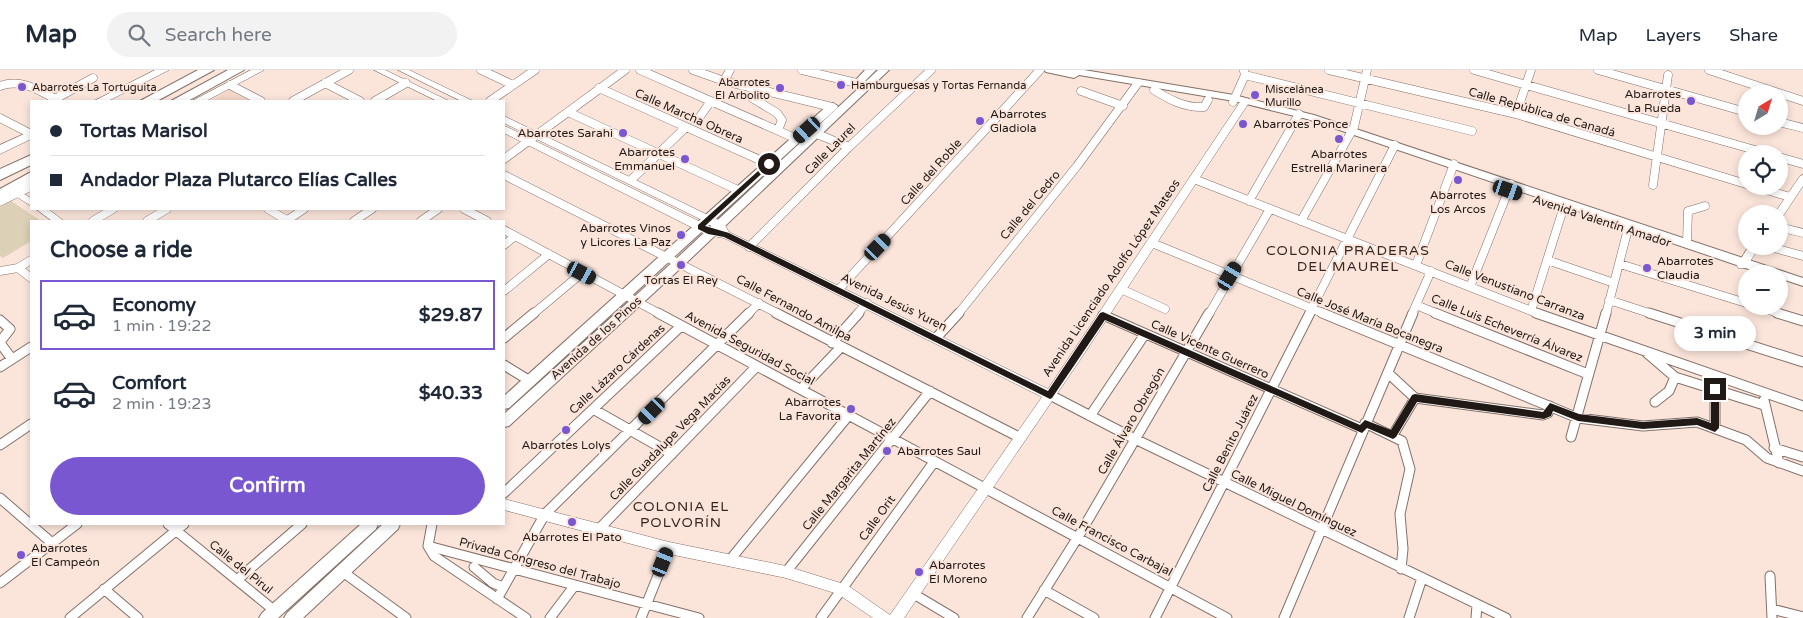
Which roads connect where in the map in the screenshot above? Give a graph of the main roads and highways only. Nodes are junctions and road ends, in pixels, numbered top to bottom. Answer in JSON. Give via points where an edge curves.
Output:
{"nodes":[{"id":1,"x":164,"y":70,"type":"edge"},
{"id":2,"x":190,"y":70,"type":"edge"},
{"id":3,"x":208,"y":70,"type":"edge"},
{"id":4,"x":238,"y":70,"type":"edge"},
{"id":5,"x":263,"y":70,"type":"edge"},
{"id":6,"x":871,"y":70,"type":"edge"},
{"id":7,"x":884,"y":70,"type":"edge"},
{"id":8,"x":1049,"y":70,"type":"edge"},
{"id":9,"x":1066,"y":70,"type":"edge"},
{"id":10,"x":863,"y":84,"type":"junction"},
{"id":11,"x":1137,"y":85,"type":"junction"},
{"id":12,"x":102,"y":100,"type":"edge"},
{"id":13,"x":138,"y":100,"type":"edge"},
{"id":14,"x":149,"y":100,"type":"edge"},
{"id":15,"x":180,"y":100,"type":"edge"},
{"id":16,"x":200,"y":100,"type":"edge"},
{"id":17,"x":1239,"y":101,"type":"junction"},
{"id":18,"x":812,"y":132,"type":"junction"},
{"id":19,"x":30,"y":135,"type":"edge"},
{"id":20,"x":0,"y":150,"type":"edge"},
{"id":21,"x":30,"y":160,"type":"edge"},
{"id":22,"x":0,"y":175,"type":"edge"},
{"id":23,"x":30,"y":176,"type":"edge"},
{"id":24,"x":30,"y":177,"type":"edge"},
{"id":25,"x":30,"y":186,"type":"edge"},
{"id":26,"x":0,"y":191,"type":"edge"},
{"id":27,"x":0,"y":196,"type":"edge"},
{"id":28,"x":0,"y":202,"type":"edge"},
{"id":29,"x":710,"y":226,"type":"junction"},
{"id":30,"x":1629,"y":228,"type":"junction"},
{"id":31,"x":1745,"y":264,"type":"junction"},
{"id":32,"x":1748,"y":265,"type":"edge"},
{"id":33,"x":1788,"y":277,"type":"edge"},
{"id":34,"x":1803,"y":282,"type":"edge"},
{"id":35,"x":505,"y":403,"type":"edge"},
{"id":36,"x":505,"y":421,"type":"edge"},
{"id":37,"x":370,"y":525,"type":"edge"},
{"id":38,"x":392,"y":525,"type":"edge"},
{"id":39,"x":271,"y":614,"type":"edge"},
{"id":40,"x":292,"y":618,"type":"edge"}],
"edges":[{"from":1,"to":12,"type":"main road"},
{"from":2,"to":13,"type":"highway"},
{"from":3,"to":14,"type":"highway"},
{"from":4,"to":15,"type":"highway"},
{"from":5,"to":16,"type":"main road"},
{"from":6,"to":10,"type":"main road","name":"Avenida de los Pinos"},
{"from":7,"to":10,"type":"main road","name":"Avenida de los Pinos"},
{"from":8,"to":11,"type":"main road","name":"Avenida Valentín Amador"},
{"from":9,"to":11,"type":"main road","name":"Avenida Valentín Amador"},
{"from":10,"to":18,"type":"main road","name":"Avenida de los Pinos"},
{"from":10,"to":18,"type":"main road","name":"Avenida de los Pinos","via":[[832,107]]},
{"from":11,"to":17,"type":"main road","name":"Avenida Valentín Amador"},
{"from":11,"to":17,"type":"main road","name":"Avenida Valentín Amador","via":[[1208,100]]},
{"from":17,"to":30,"type":"main road","name":"Avenida Valentín Amador","via":[[1351,132]]},
{"from":18,"to":29,"type":"main road","name":"Avenida de los Pinos"},
{"from":18,"to":29,"type":"main road","name":"Avenida de los Pinos","via":[[797,139],[769,164]]},
{"from":19,"to":20,"type":"main road"},
{"from":21,"to":22,"type":"highway"},
{"from":23,"to":26,"type":"highway"},
{"from":24,"to":27,"type":"highway"},
{"from":25,"to":28,"type":"main road"},
{"from":29,"to":35,"type":"main road","name":"Avenida de los Pinos","via":[[667,257]]},
{"from":29,"to":36,"type":"main road","name":"Avenida de los Pinos","via":[[679,262]]},
{"from":30,"to":31,"type":"main road","name":"Avenida Valentín Amador"},
{"from":30,"to":31,"type":"main road","name":"Avenida Valentín Amador","via":[[1687,243]]},
{"from":31,"to":32,"type":"main road","name":"Avenida Valentín Amador"},
{"from":33,"to":34,"type":"main road","name":"Avenida Valentín Amador"},
{"from":37,"to":39,"type":"main road"},
{"from":38,"to":40,"type":"main road"}]}
